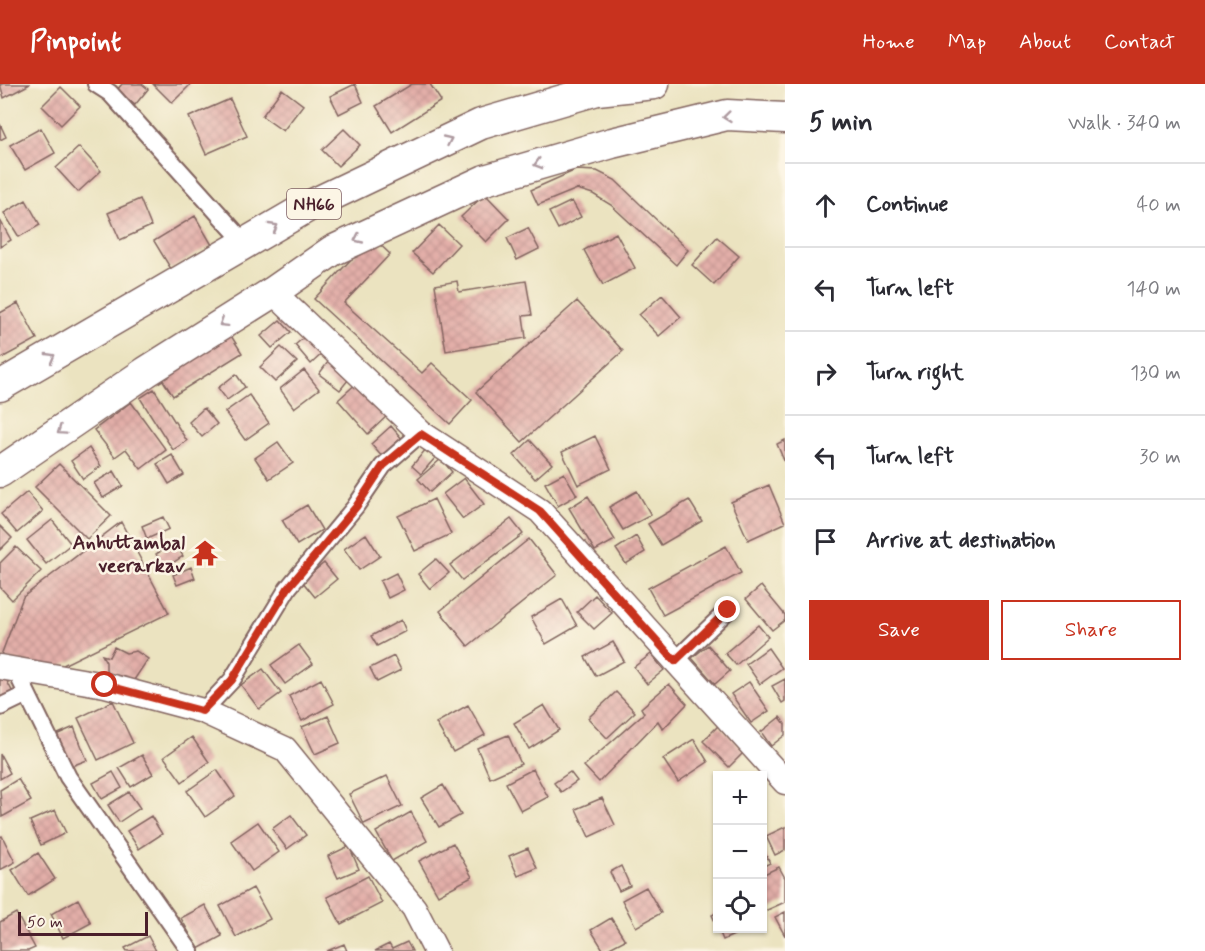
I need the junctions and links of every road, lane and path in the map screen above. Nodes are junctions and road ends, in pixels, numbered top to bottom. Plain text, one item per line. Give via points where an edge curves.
1 (96, 84) edge
2 (647, 84) edge
3 (785, 118) edge
4 (245, 243) junction
5 (273, 292) junction
6 (0, 386) edge
7 (421, 434) junction
8 (0, 472) edge
9 (728, 610) dead end
10 (675, 661) junction
11 (8, 668) edge
12 (27, 694) junction
13 (0, 707) edge
14 (202, 711) junction
15 (785, 782) edge
16 (190, 951) edge
17 (436, 951) edge

1 - 4 street via 110,93
4 -> 2 highway, NH66 via 309,206 481,124 597,90
3 -> 5 highway, NH66 via 727,115 485,180 332,251
6 -> 4 highway, NH66
5 - 7 main road
5 -> 8 highway, NH66 via 146,372
7 - 10 main road via 540,511
7 - 14 street via 383,466 356,507 288,588 232,680
9 - 10 street
10 - 15 main road
11 - 12 street
11 - 14 main road via 105,685
12 - 13 street
12 - 16 street via 68,777
14 - 17 main road via 285,749 414,908

